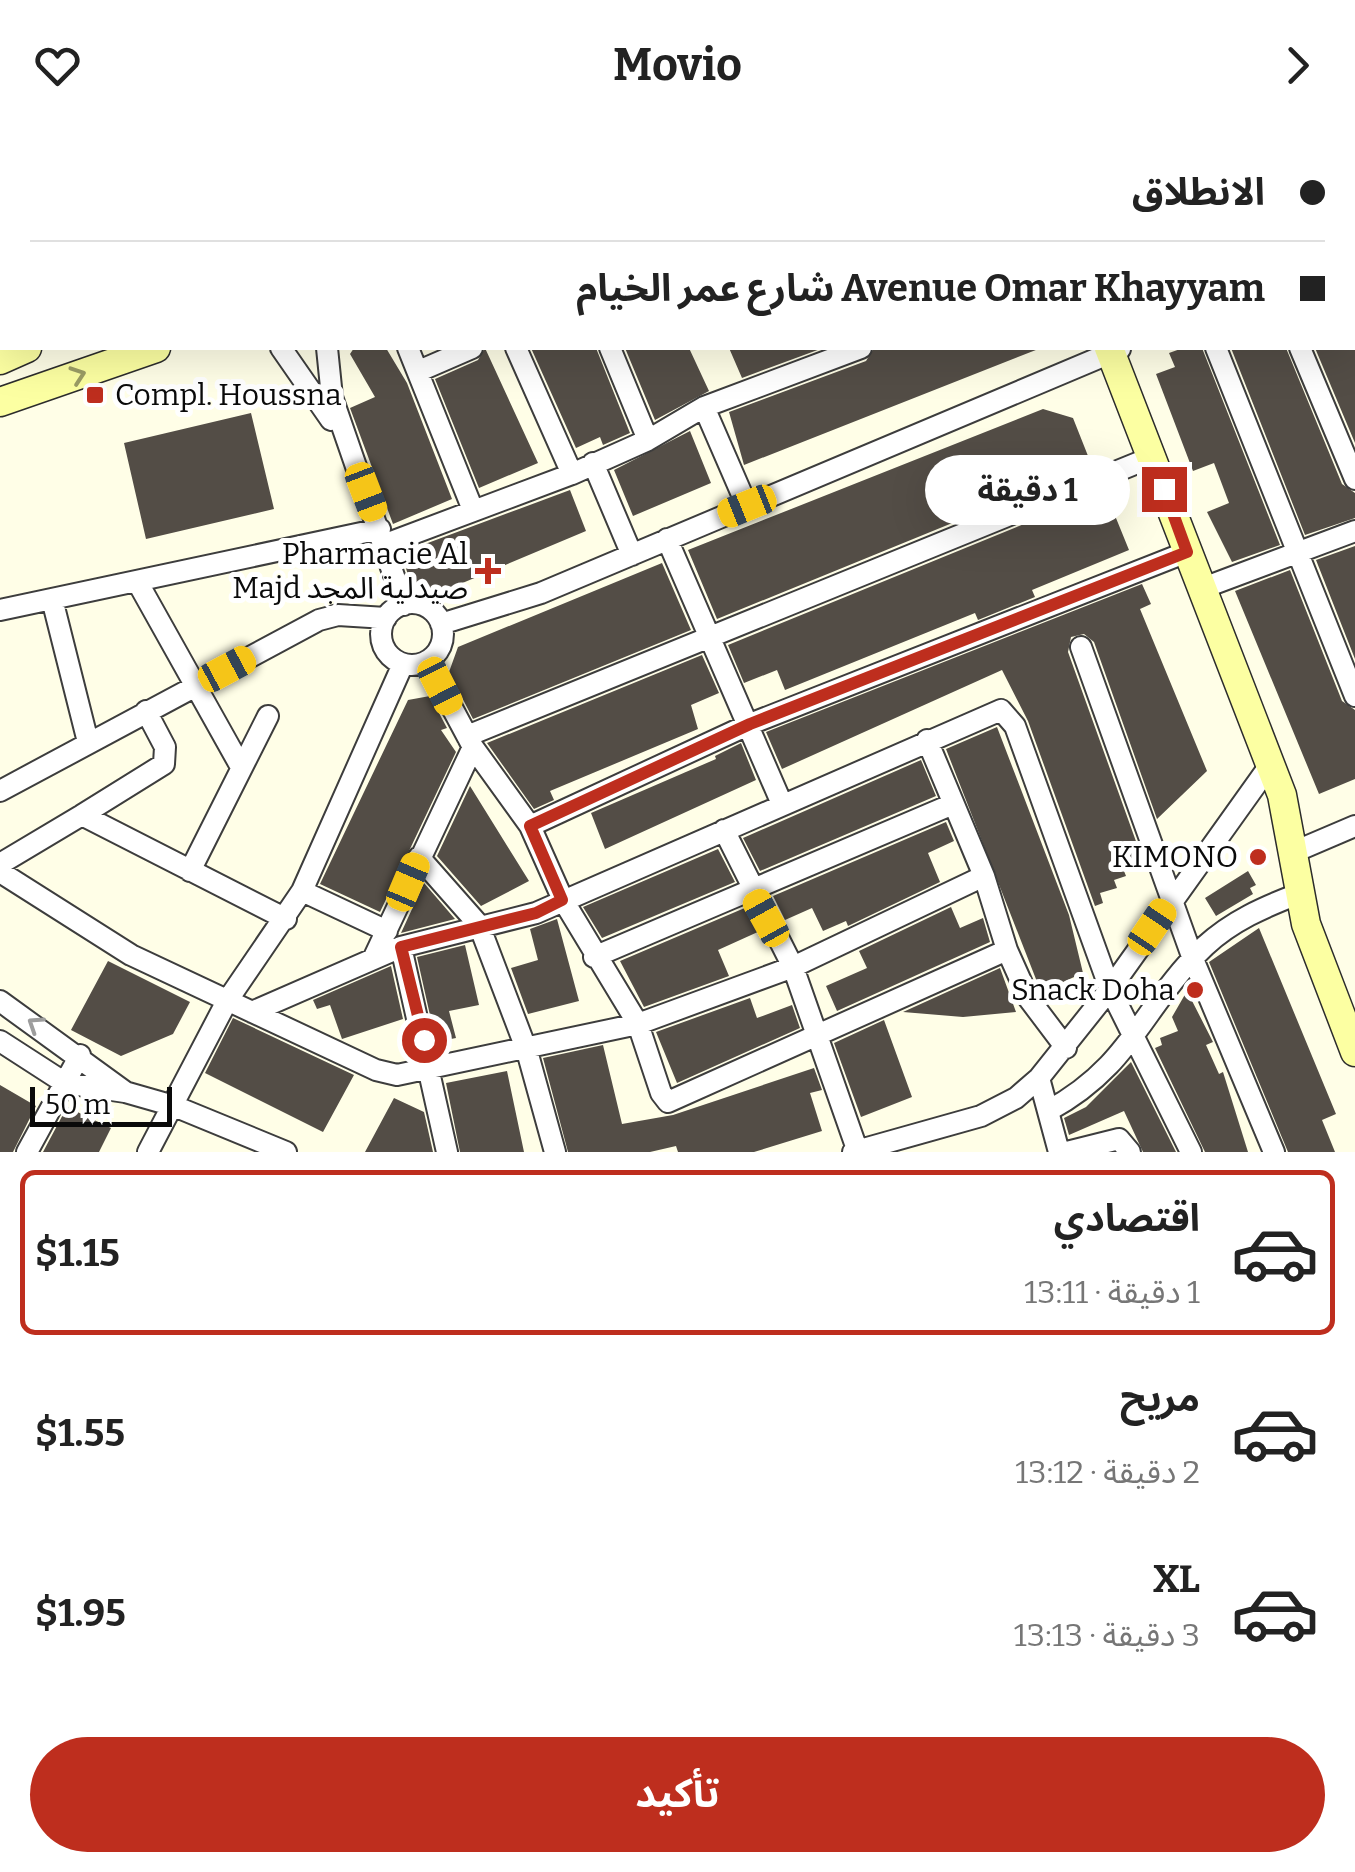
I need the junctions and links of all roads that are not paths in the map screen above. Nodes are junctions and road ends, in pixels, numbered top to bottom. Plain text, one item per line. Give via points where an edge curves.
1 (150, 350) edge
2 (283, 350) edge
3 (327, 350) edge
4 (409, 350) edge
5 (468, 350) edge
6 (517, 350) edge
7 (611, 350) edge
8 (848, 350) edge
9 (1112, 350) edge
10 (1114, 350) edge
11 (1217, 350) edge
12 (1301, 350) edge
13 (805, 357) edge
14 (419, 372) junction
15 (0, 402) edge
16 (704, 406) junction
17 (648, 440) junction
18 (351, 456) junction
19 (1152, 457) junction
20 (593, 464) junction
21 (572, 474) junction
22 (1355, 479) edge
23 (747, 506) junction
24 (473, 510) junction
25 (1355, 531) edge
26 (382, 537) junction
27 (666, 539) junction
28 (1187, 552) junction
29 (1299, 552) junction
30 (632, 554) junction
31 (138, 583) junction
32 (1203, 588) junction
33 (52, 600) junction
34 (404, 605) junction
35 (0, 610) edge
36 (386, 618) junction
37 (441, 624) junction
38 (711, 634) junction
39 (1081, 647) dead end
40 (427, 662) junction
41 (402, 664) junction
42 (196, 685) junction
43 (1355, 696) edge
44 (146, 711) junction
45 (268, 716) dead end
46 (750, 724) junction
47 (928, 740) junction
48 (88, 742) junction
49 (470, 742) junction
50 (1270, 766) junction
51 (241, 767) junction
52 (0, 791) edge
53 (782, 804) junction
54 (953, 804) junction
55 (82, 816) junction
56 (530, 826) junction
57 (1355, 826) edge
58 (724, 830) junction
59 (1294, 852) junction
60 (419, 858) junction
61 (0, 864) edge
62 (190, 871) junction
63 (0, 872) edge
64 (984, 876) junction
65 (302, 891) junction
66 (752, 893) junction
67 (1298, 894) junction
68 (1173, 896) junction
69 (562, 900) junction
70 (286, 920) junction
71 (479, 926) junction
72 (394, 939) junction
73 (1007, 950) junction
74 (594, 957) junction
75 (1193, 959) junction
76 (793, 967) junction
77 (1110, 989) junction
78 (0, 1001) edge
79 (227, 1001) junction
80 (252, 1012) junction
81 (638, 1024) junction
82 (818, 1033) junction
83 (1134, 1038) junction
84 (0, 1041) edge
85 (1066, 1048) junction
86 (526, 1051) junction
87 (1355, 1052) edge
88 (80, 1055) junction
89 (432, 1070) junction
90 (1039, 1078) junction
91 (65, 1083) junction
92 (125, 1092) junction
93 (174, 1106) junction
94 (1048, 1112) junction
95 (26, 1152) edge
96 (148, 1152) edge
97 (286, 1152) edge
98 (448, 1152) edge
99 (555, 1152) edge
100 (856, 1152) edge
101 (1063, 1152) edge
102 (1130, 1152) edge
103 (1191, 1152) edge
104 (1274, 1152) edge

15 -> 1 street
2 - 18 street
3 - 18 street via 332,397
4 - 14 street
5 - 14 street
6 - 21 street
7 - 17 street
8 - 13 street
9 - 23 street
10 - 19 street
11 - 29 street
12 - 22 street
13 - 16 street
14 - 24 street
16 - 17 street
16 - 23 street
17 - 20 street
18 - 26 street
19 - 28 street
19 - 38 street
20 - 21 street
20 - 30 street
21 - 24 street
23 - 27 street
24 - 26 street
25 - 29 street
26 - 31 street
26 - 34 street
27 - 30 street
27 - 38 street
28 - 32 street
28 - 46 street
29 - 32 street
29 - 43 street
30 - 37 street via 541,593
31 - 33 street
31 - 42 street
32 - 50 street
33 - 35 street
33 - 48 street
34 - 36 street
34 - 37 street via 425,606
36 - 41 street via 382,642
36 - 42 street via 320,620
37 - 40 street via 441,645
38 - 46 street
38 - 49 street
39 - 68 street
40 - 41 street
40 - 49 street
41 - 65 street
42 - 44 street
42 - 51 street
44 - 48 street
44 - 55 street via 165,748 164,764
45 - 51 street
46 - 53 street
46 - 56 street
47 - 53 street
47 - 54 street
47 - 77 street via 991,712 1010,715
48 - 52 street
49 - 56 street
49 - 60 street
50 - 59 street
50 - 68 street
51 - 62 street
53 - 58 street
54 - 64 street
54 - 66 street
55 - 61 street
55 - 62 street
56 - 69 street
57 - 59 street
58 - 66 street
58 - 69 street
59 - 67 street
60 - 71 street
60 - 72 street
62 - 70 street
63 - 79 street via 131,955
64 - 73 street
64 - 76 street
65 - 70 street
65 - 72 street
66 - 74 street
66 - 76 street
67 - 75 street via 1242,918
67 - 87 street
68 - 75 street
68 - 77 street
69 - 71 street
69 - 74 street
70 - 79 street
71 - 72 street
71 - 86 street
72 - 80 street via 374,957
72 - 89 street
73 - 82 street
73 - 85 street via 1034,1008
74 - 81 street
75 - 83 street
75 - 104 street
76 - 81 street
76 - 82 street
77 - 83 street
77 - 85 street
88 -> 78 street
79 - 80 street
79 - 93 street
80 - 89 street via 386,1074
81 - 82 street via 660,1094 672,1102
81 - 86 street
82 - 100 street
83 - 94 street via 1094,1083
83 - 103 street
84 - 91 street
85 - 90 street
86 - 89 street
86 - 99 street
88 - 91 street
88 - 92 street
89 - 98 street
90 - 94 street
90 - 100 street via 981,1116
91 - 92 street
91 - 95 street
92 - 93 street
93 - 96 street
93 - 97 street
94 - 101 street
101 - 102 street via 1118,1139

